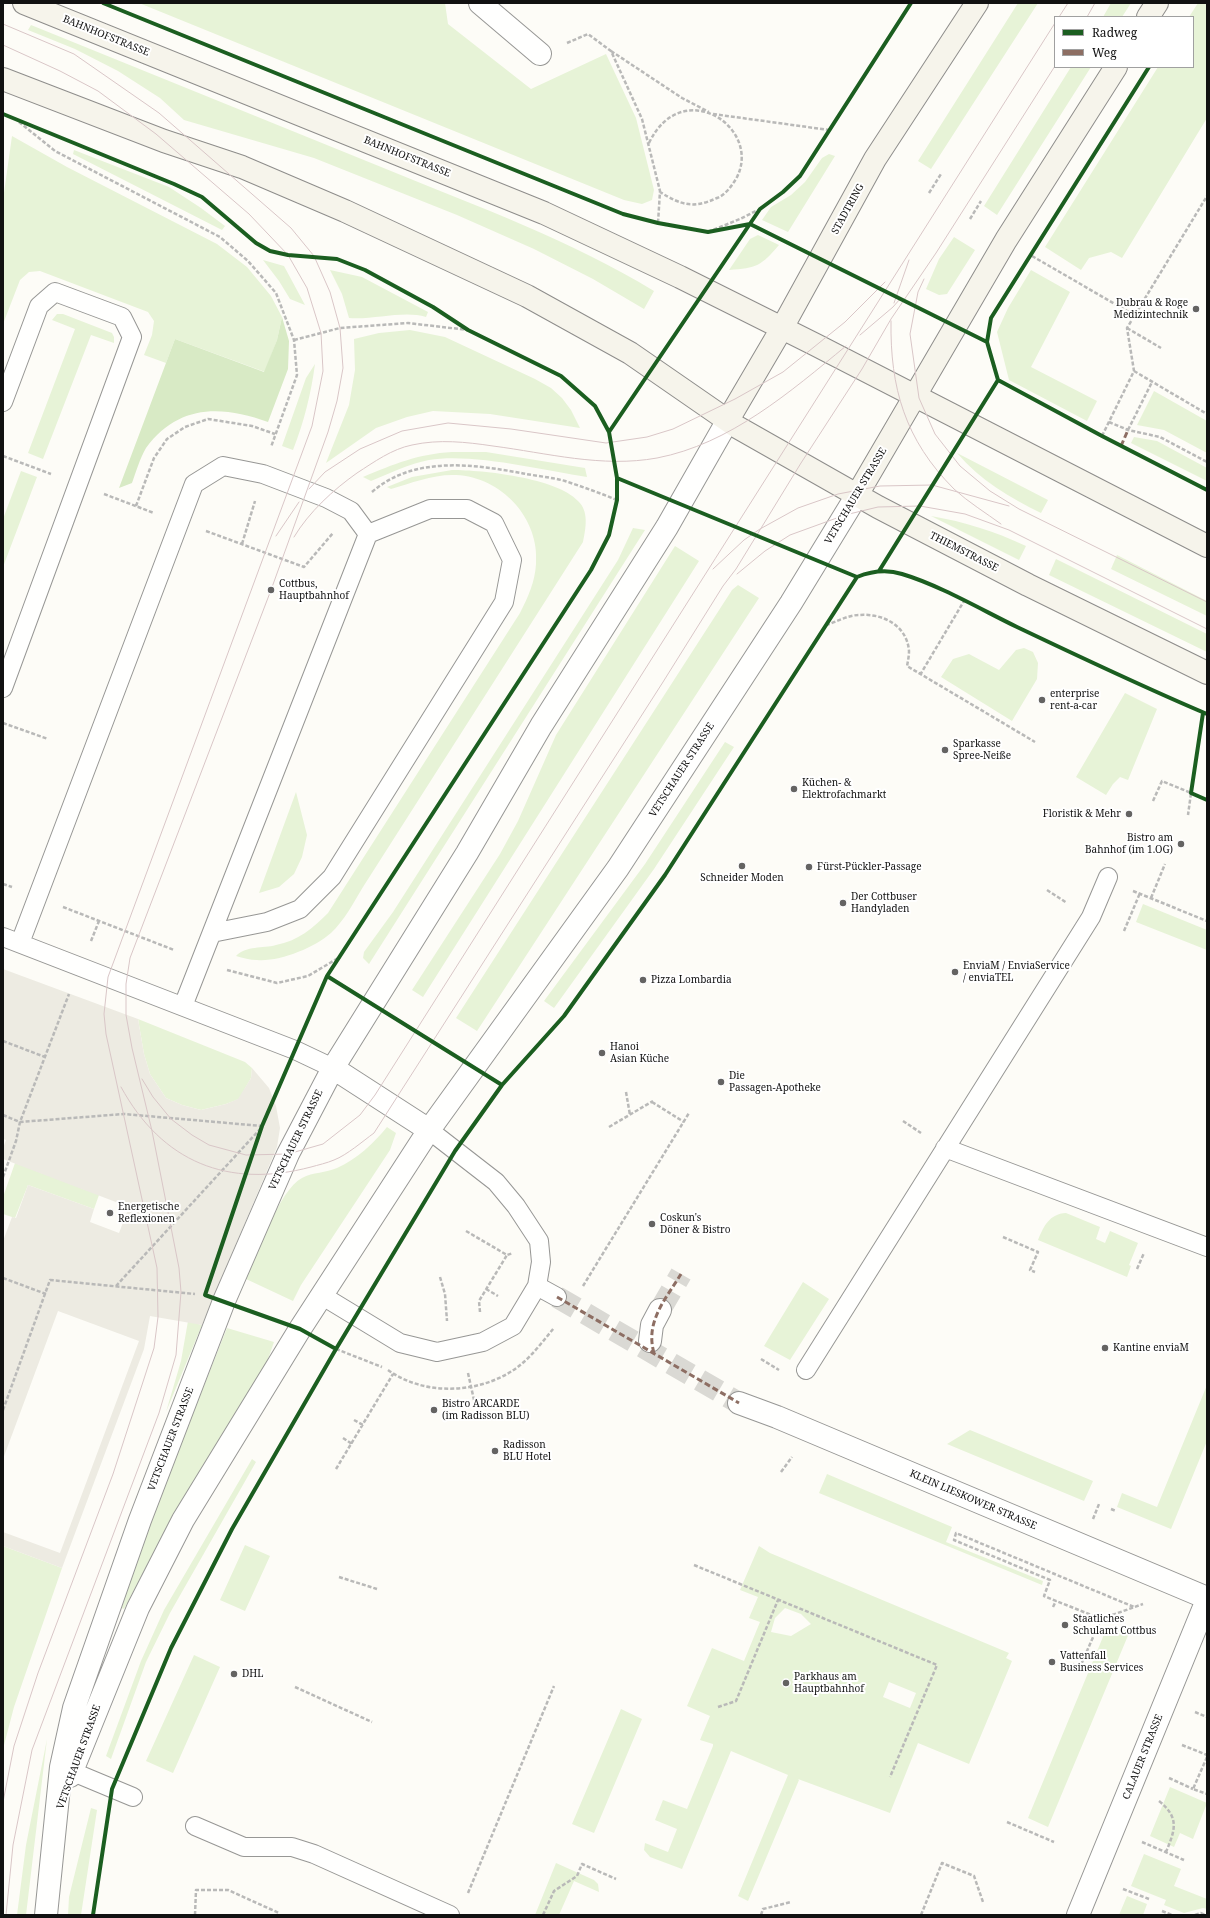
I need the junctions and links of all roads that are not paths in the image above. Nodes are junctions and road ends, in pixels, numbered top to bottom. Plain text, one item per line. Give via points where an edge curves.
1 (24, 3) edge
2 (480, 3) edge
3 (977, 3) edge
4 (1157, 3) edge
5 (1149, 16) edge
6 (540, 54) road end
7 (1115, 68) edge
8 (3, 79) edge
9 (782, 328) junction
10 (915, 396) junction
11 (3, 402) edge
12 (728, 420) junction
13 (857, 495) junction
14 (368, 534) junction
15 (1207, 546) edge
16 (1207, 673) edge
17 (3, 688) edge
18 (1108, 877) dead end
19 (212, 933) junction
20 (3, 937) edge
21 (20, 944) junction
22 (183, 1006) junction
23 (333, 1068) junction
24 (429, 1130) junction
25 (945, 1148) junction
26 (1207, 1246) edge
27 (537, 1286) junction
28 (321, 1295) junction
29 (557, 1297) tunnel mouth
30 (660, 1310) tunnel mouth
31 (650, 1341) dead end
32 (806, 1370) dead end
33 (739, 1403) tunnel mouth
34 (1207, 1599) edge
35 (66, 1769) junction
36 (133, 1797) dead end
37 (195, 1826) dead end
38 (46, 1915) edge
39 (450, 1915) edge
40 (1078, 1915) edge

1 - 9 main road, BAHNHOFSTRASSE via 544,213
2 - 6 street
3 - 9 main road, STADTRING via 875,159
4 - 5 main road
7 - 10 main road via 1006,240
8 - 12 main road via 164,141 242,167 345,211 527,296 630,353
9 - 10 main road
9 - 12 main road, STADTRING
10 - 13 main road, VETSCHAUER STRASSE
10 - 15 main road
11 - 17 lane via 39,306 55,292 122,317 132,337
12 - 13 main road, THIEMSTRASSE
12 - 23 street, VETSCHAUER STRASSE via 667,527 541,726 467,853
13 - 16 main road, THIEMSTRASSE via 1028,585
13 - 24 street, VETSCHAUER STRASSE via 791,603 618,868
14 - 19 lane
14 - 19 lane via 430,509 467,509 494,524 512,560 504,602 332,877 300,909 267,922
14 - 21 lane via 351,511 326,498 263,474 223,466 194,484
18 - 25 lane via 1091,917
19 - 22 lane
20 - 21 lane
21 - 22 lane
22 - 23 lane via 295,1050
23 - 24 street
23 - 35 street, VETSCHAUER STRASSE via 288,1154 224,1301 114,1593 74,1708
24 - 27 lane via 496,1182 516,1206 539,1240 541,1262
24 - 28 street, VETSCHAUER STRASSE
25 - 26 lane
25 - 32 lane
27 - 28 lane via 512,1326 483,1342 437,1352 400,1343
27 - 29 lane
28 - 35 street, VETSCHAUER STRASSE via 183,1520 138,1608
30 - 31 street via 652,1325
33 - 34 street, KLEIN LIESKOWER STRASSE
34 - 40 street, CALAUER STRASSE
35 - 36 lane
35 - 38 street, VETSCHAUER STRASSE via 54,1825
37 - 39 lane via 244,1847 292,1847 314,1854

